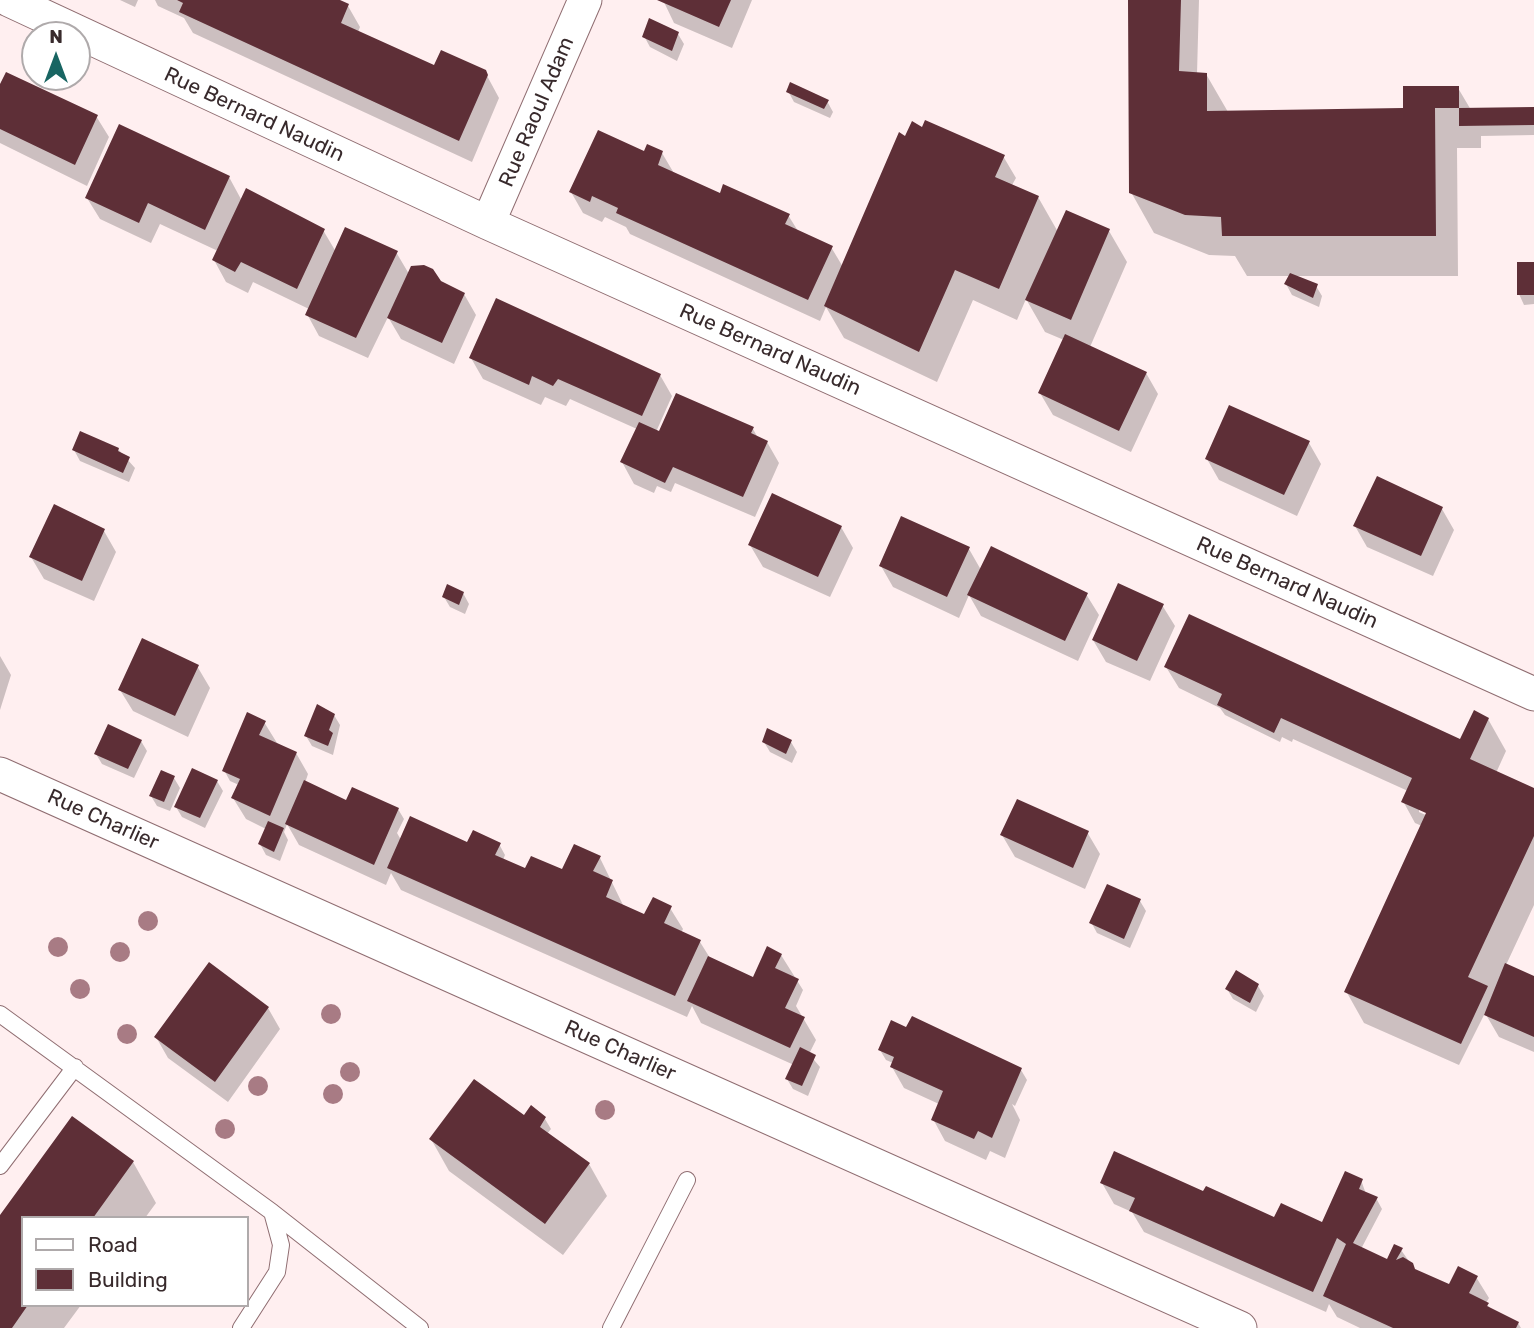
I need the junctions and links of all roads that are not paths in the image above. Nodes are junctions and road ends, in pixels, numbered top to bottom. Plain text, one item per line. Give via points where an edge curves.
1 (9, 0) edge
2 (585, 0) edge
3 (488, 223) junction
4 (1534, 694) edge
5 (0, 774) edge
6 (0, 1014) edge
7 (75, 1067) junction
8 (0, 1166) edge
9 (687, 1180) dead end
10 (272, 1212) junction
11 (241, 1328) edge
12 (420, 1328) edge
13 (611, 1328) edge
14 (1240, 1328) edge

1 - 3 street, Rue Bernard Naudin
2 - 3 street, Rue Raoul Adam
3 - 4 street, Rue Bernard Naudin
5 - 14 street, Rue Charlier
6 - 7 lane
7 - 8 lane
7 - 10 lane
9 - 13 lane
10 - 11 lane via 281,1245 277,1272
10 - 12 lane

